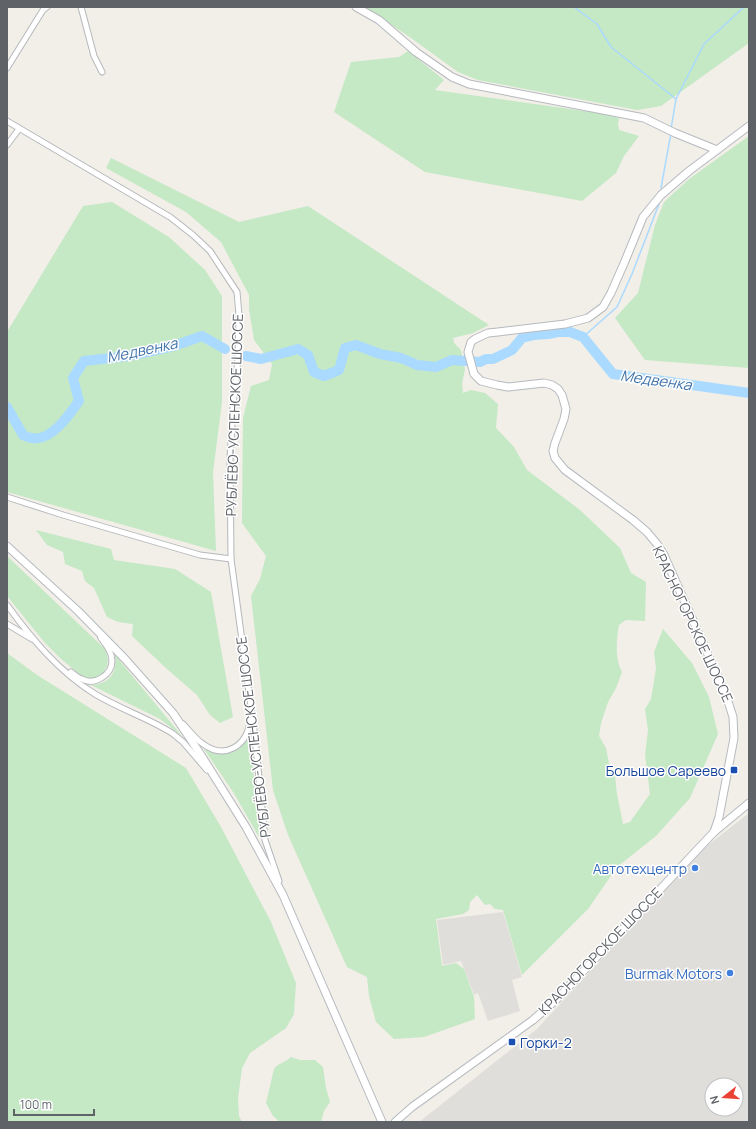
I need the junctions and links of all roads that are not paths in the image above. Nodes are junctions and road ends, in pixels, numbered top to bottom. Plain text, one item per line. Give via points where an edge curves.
1 (47, 7) edge
2 (81, 7) edge
3 (356, 7) edge
4 (7, 68) edge
5 (102, 72) dead end
6 (7, 121) edge
7 (749, 126) edge
8 (19, 128) junction
9 (7, 145) edge
10 (717, 150) junction
11 (7, 496) edge
12 (7, 546) edge
13 (231, 559) junction
14 (7, 605) edge
15 (78, 611) junction
16 (7, 624) edge
17 (36, 641) junction
18 (51, 658) junction
19 (172, 713) junction
20 (251, 716) junction
21 (224, 792) junction
22 (749, 804) edge
23 (714, 832) junction
24 (283, 895) junction
25 (382, 1122) edge
26 (395, 1122) edge

1 - 4 street
2 - 5 street via 94,56
3 - 10 main road via 379,20 416,52 469,84 644,118
6 - 8 street, РУБЛЁВО-УСПЕНСКОЕ ШОССЕ
7 - 10 main road, КРАСНОГОРСКОЕ ШОССЕ
8 - 9 street
8 - 13 street, РУБЛЁВО-УСПЕНСКОЕ ШОССЕ via 170,217 210,251 237,292 239,315 230,459
10 - 23 main road, КРАСНОГОРСКОЕ ШОССЕ via 674,182 643,217 611,293 603,307 595,314 578,322 488,333 471,342 468,352 472,369 481,381 508,386 544,383 558,389 566,409 553,451 555,458 565,470 634,520 647,532 664,555 726,695 733,717 734,738
11 - 13 street via 200,555
12 - 15 main road, РУБЛЁВО-УСПЕНСКОЕ ШОССЕ
13 - 20 street, РУБЛЁВО-УСПЕНСКОЕ ШОССЕ
14 - 17 street
15 - 18 street via 110,650 112,660 109,670 100,679 86,681
15 - 19 main road, РУБЛЁВО-УСПЕНСКОЕ ШОССЕ via 125,659
16 - 17 street
17 - 18 street
18 - 21 street via 95,694 172,733 197,757
19 - 20 street via 203,744 220,750 236,747 244,741
19 - 21 main road, РУБЛЁВО-УСПЕНСКОЕ ШОССЕ
20 - 24 street, РУБЛЁВО-УСПЕНСКОЕ ШОССЕ via 265,840
21 - 24 main road, РУБЛЁВО-УСПЕНСКОЕ ШОССЕ
22 - 23 main road
23 - 26 main road, КРАСНОГОРСКОЕ ШОССЕ via 558,998 533,1020
24 - 25 main road, РУБЛЁВО-УСПЕНСКОЕ ШОССЕ

